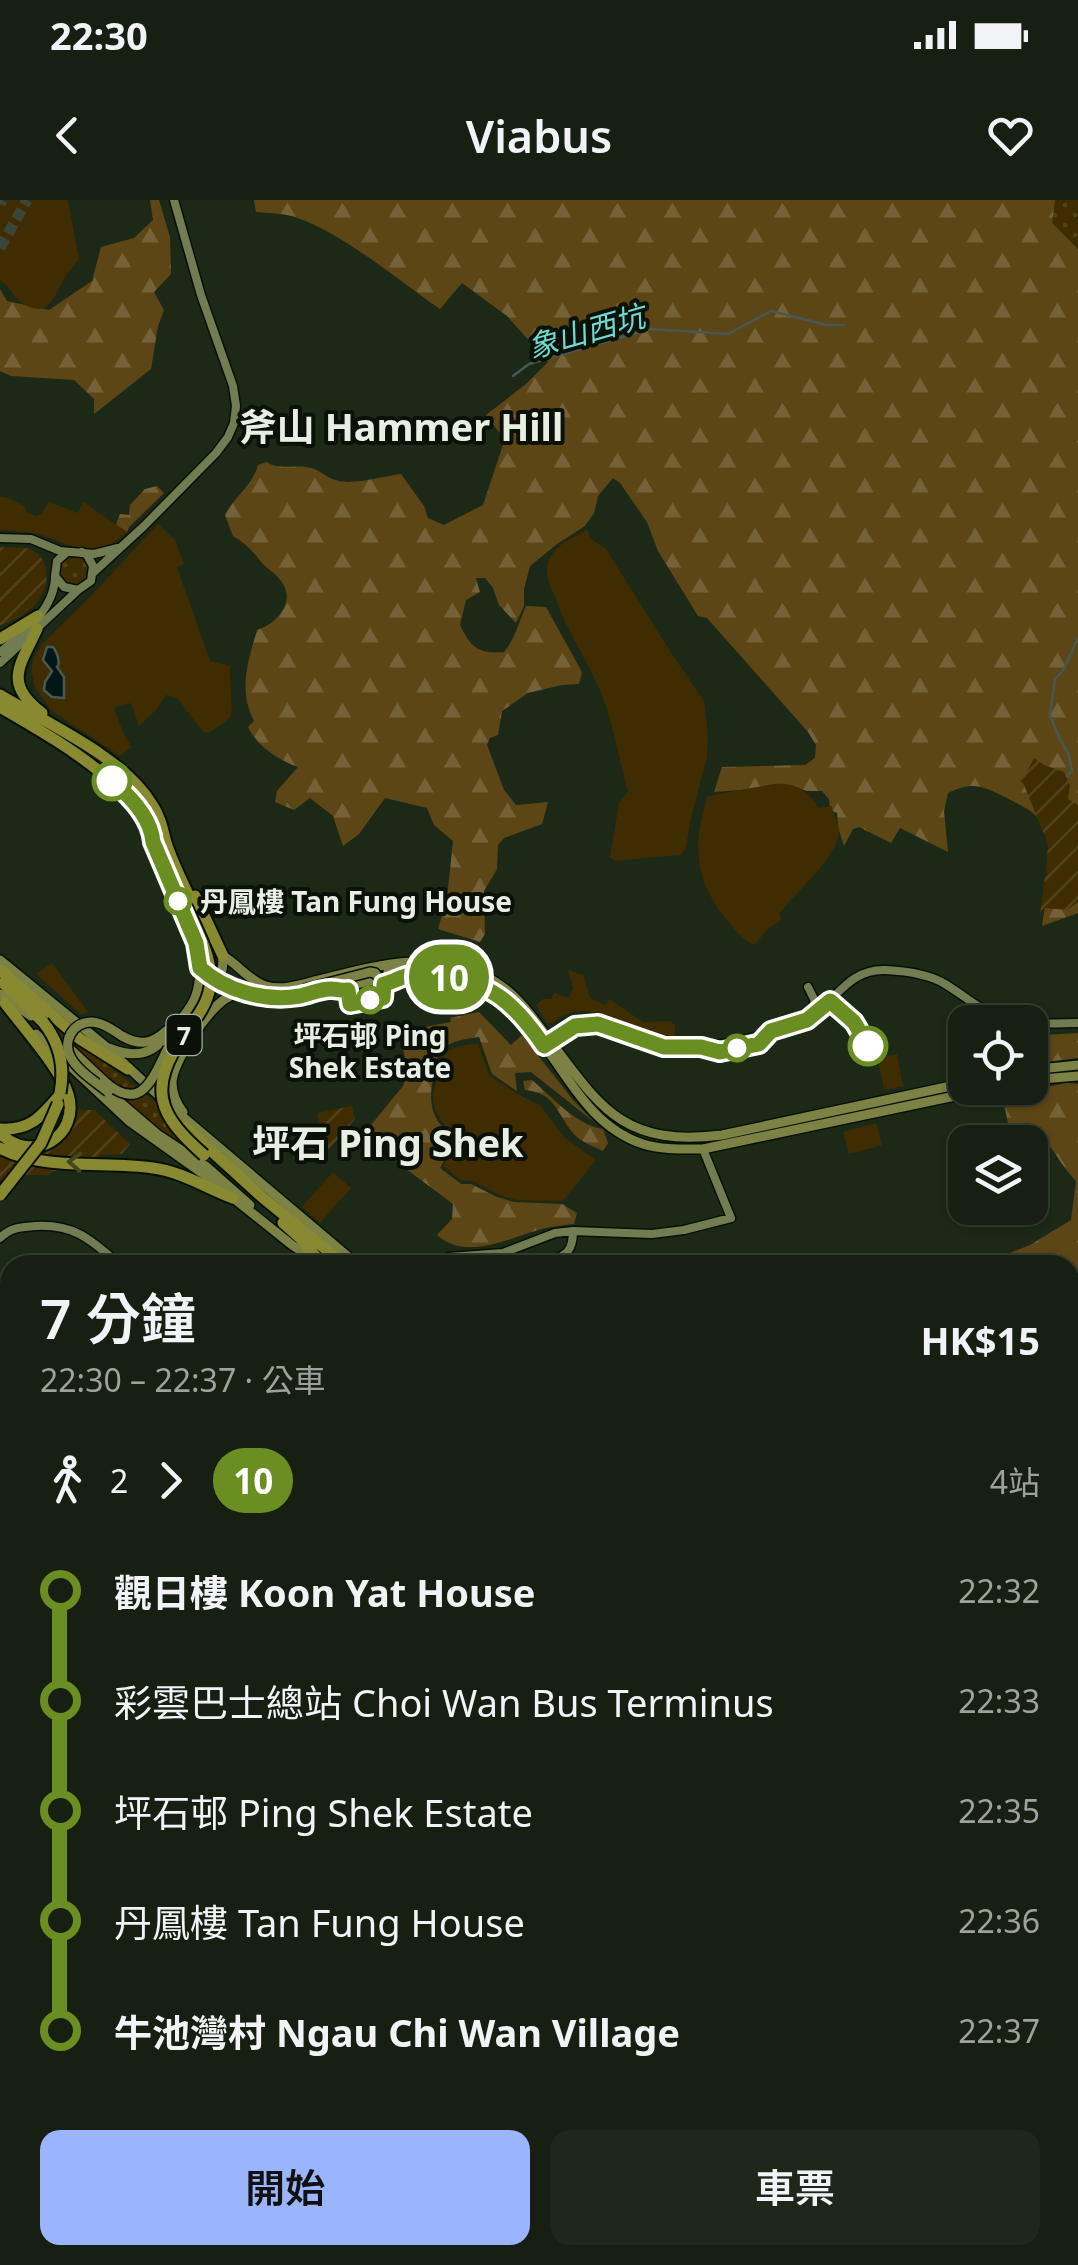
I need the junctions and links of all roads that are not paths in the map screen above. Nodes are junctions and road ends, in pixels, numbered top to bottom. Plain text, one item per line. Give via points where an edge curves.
1 (174, 200) edge
2 (0, 538) edge
3 (44, 545) junction
4 (122, 546) junction
5 (77, 552) junction
6 (94, 572) junction
7 (55, 574) junction
8 (78, 590) junction
9 (37, 622) junction
10 (3, 649) edge
11 (0, 662) edge
12 (0, 695) edge
13 (0, 707) edge
14 (60, 729) junction
15 (160, 835) junction
16 (189, 905) junction
17 (222, 956) junction
18 (0, 960) edge
19 (200, 967) junction
20 (0, 970) edge
21 (247, 974) junction
22 (214, 979) junction
23 (0, 980) edge
24 (808, 987) dead end
25 (281, 988) junction
26 (240, 990) junction
27 (268, 996) junction
28 (508, 996) junction
29 (229, 997) junction
30 (2, 998) edge
31 (973, 1005) edge
32 (180, 1020) junction
33 (807, 1020) junction
34 (1078, 1023) edge
35 (1048, 1024) edge
36 (169, 1036) junction
37 (548, 1044) junction
38 (104, 1045) junction
39 (156, 1048) junction
40 (182, 1055) junction
41 (1078, 1065) edge
42 (128, 1068) junction
43 (1048, 1068) edge
44 (1078, 1076) edge
45 (1048, 1078) edge
46 (948, 1087) edge
47 (60, 1094) junction
48 (948, 1098) edge
49 (199, 1130) junction
50 (1, 1137) edge
51 (694, 1138) junction
52 (703, 1150) junction
53 (259, 1193) junction
54 (0, 1196) edge
55 (233, 1198) junction
56 (268, 1225) junction
57 (573, 1231) junction
58 (0, 1236) edge
59 (108, 1255) edge
60 (308, 1255) edge
61 (314, 1255) edge
62 (333, 1255) edge
63 (344, 1255) edge
64 (476, 1255) edge
65 (562, 1255) edge

1 - 4 main road via 233,386 234,423 223,445
2 - 3 main road
3 - 5 main road
3 - 7 main road
4 - 5 main road via 100,554
4 - 6 main road
5 - 6 main road via 91,560
5 - 7 main road via 59,558
6 - 8 main road
7 - 8 main road via 64,587
7 - 9 main road via 52,600
8 - 9 main road
9 - 10 highway
9 - 10 main road
9 - 14 highway via 19,684
10 - 11 main road
12 - 14 highway, 7
13 - 15 highway, 7 via 119,786
14 - 15 highway, 7 via 139,787 152,804
15 - 16 highway, 7
15 - 17 highway via 170,836
15 - 19 highway via 153,842
16 - 53 highway, 7, bridge via 218,974 210,1007 171,1076 172,1106 185,1128
16 - 53 highway, 7, bridge via 210,985 167,1065 162,1094 172,1123
17 - 19 main road
17 - 21 main road
17 - 22 main road via 223,970
18 - 38 main road
19 - 22 main road
19 - 32 main road via 197,994
20 - 42 highway via 80,1039
21 - 25 main road
21 - 26 main road via 235,978
22 - 26 main road
23 - 47 highway, bridge via 52,1034 62,1065
24 - 33 main road via 815,1005
25 - 28 main road via 424,961 476,972
25 - 28 main road, bridge via 304,989 370,972 379,978 389,968 416,964
26 - 27 main road
27 - 28 main road via 424,975
27 - 29 main road
28 - 37 main road
29 - 36 main road via 202,1006
29 - 40 main road via 216,1004
30 - 36 main road, bridge via 124,1094 150,1083
30 - 50 highway via 56,1072 70,1104 64,1128 49,1143 24,1147
30 - 55 main road via 54,1053
31 - 33 main road via 932,978 880,970 855,976
32 - 36 main road
32 - 39 main road
33 - 37 main road via 693,1048 664,1047 598,1024 575,1026
34 - 35 main road
36 - 56 main road, bridge via 138,1043 89,1022 75,1028 68,1050 76,1064 224,1180
37 - 51 main road via 593,1097 630,1126
37 - 52 main road via 590,1109 616,1130 645,1145
38 - 39 main road via 129,1054
38 - 42 main road
39 - 40 main road via 149,1058 154,1066
40 - 49 main road via 173,1092
41 - 43 main road
42 - 49 main road
44 - 45 main road
46 - 51 main road
47 - 50 highway via 36,1121
47 - 54 highway, bridge via 44,1137
48 - 52 main road
49 - 53 main road
55 -> 50 highway via 148,1167 24,1158
51 - 52 main road
52 - 57 main road via 730,1218 652,1234
53 - 61 highway, 7
53 - 62 highway
53 - 63 main road
55 - 56 main road
56 - 60 main road
57 - 64 main road
57 - 65 main road via 572,1245
58 - 59 main road via 17,1227 55,1226 88,1238

